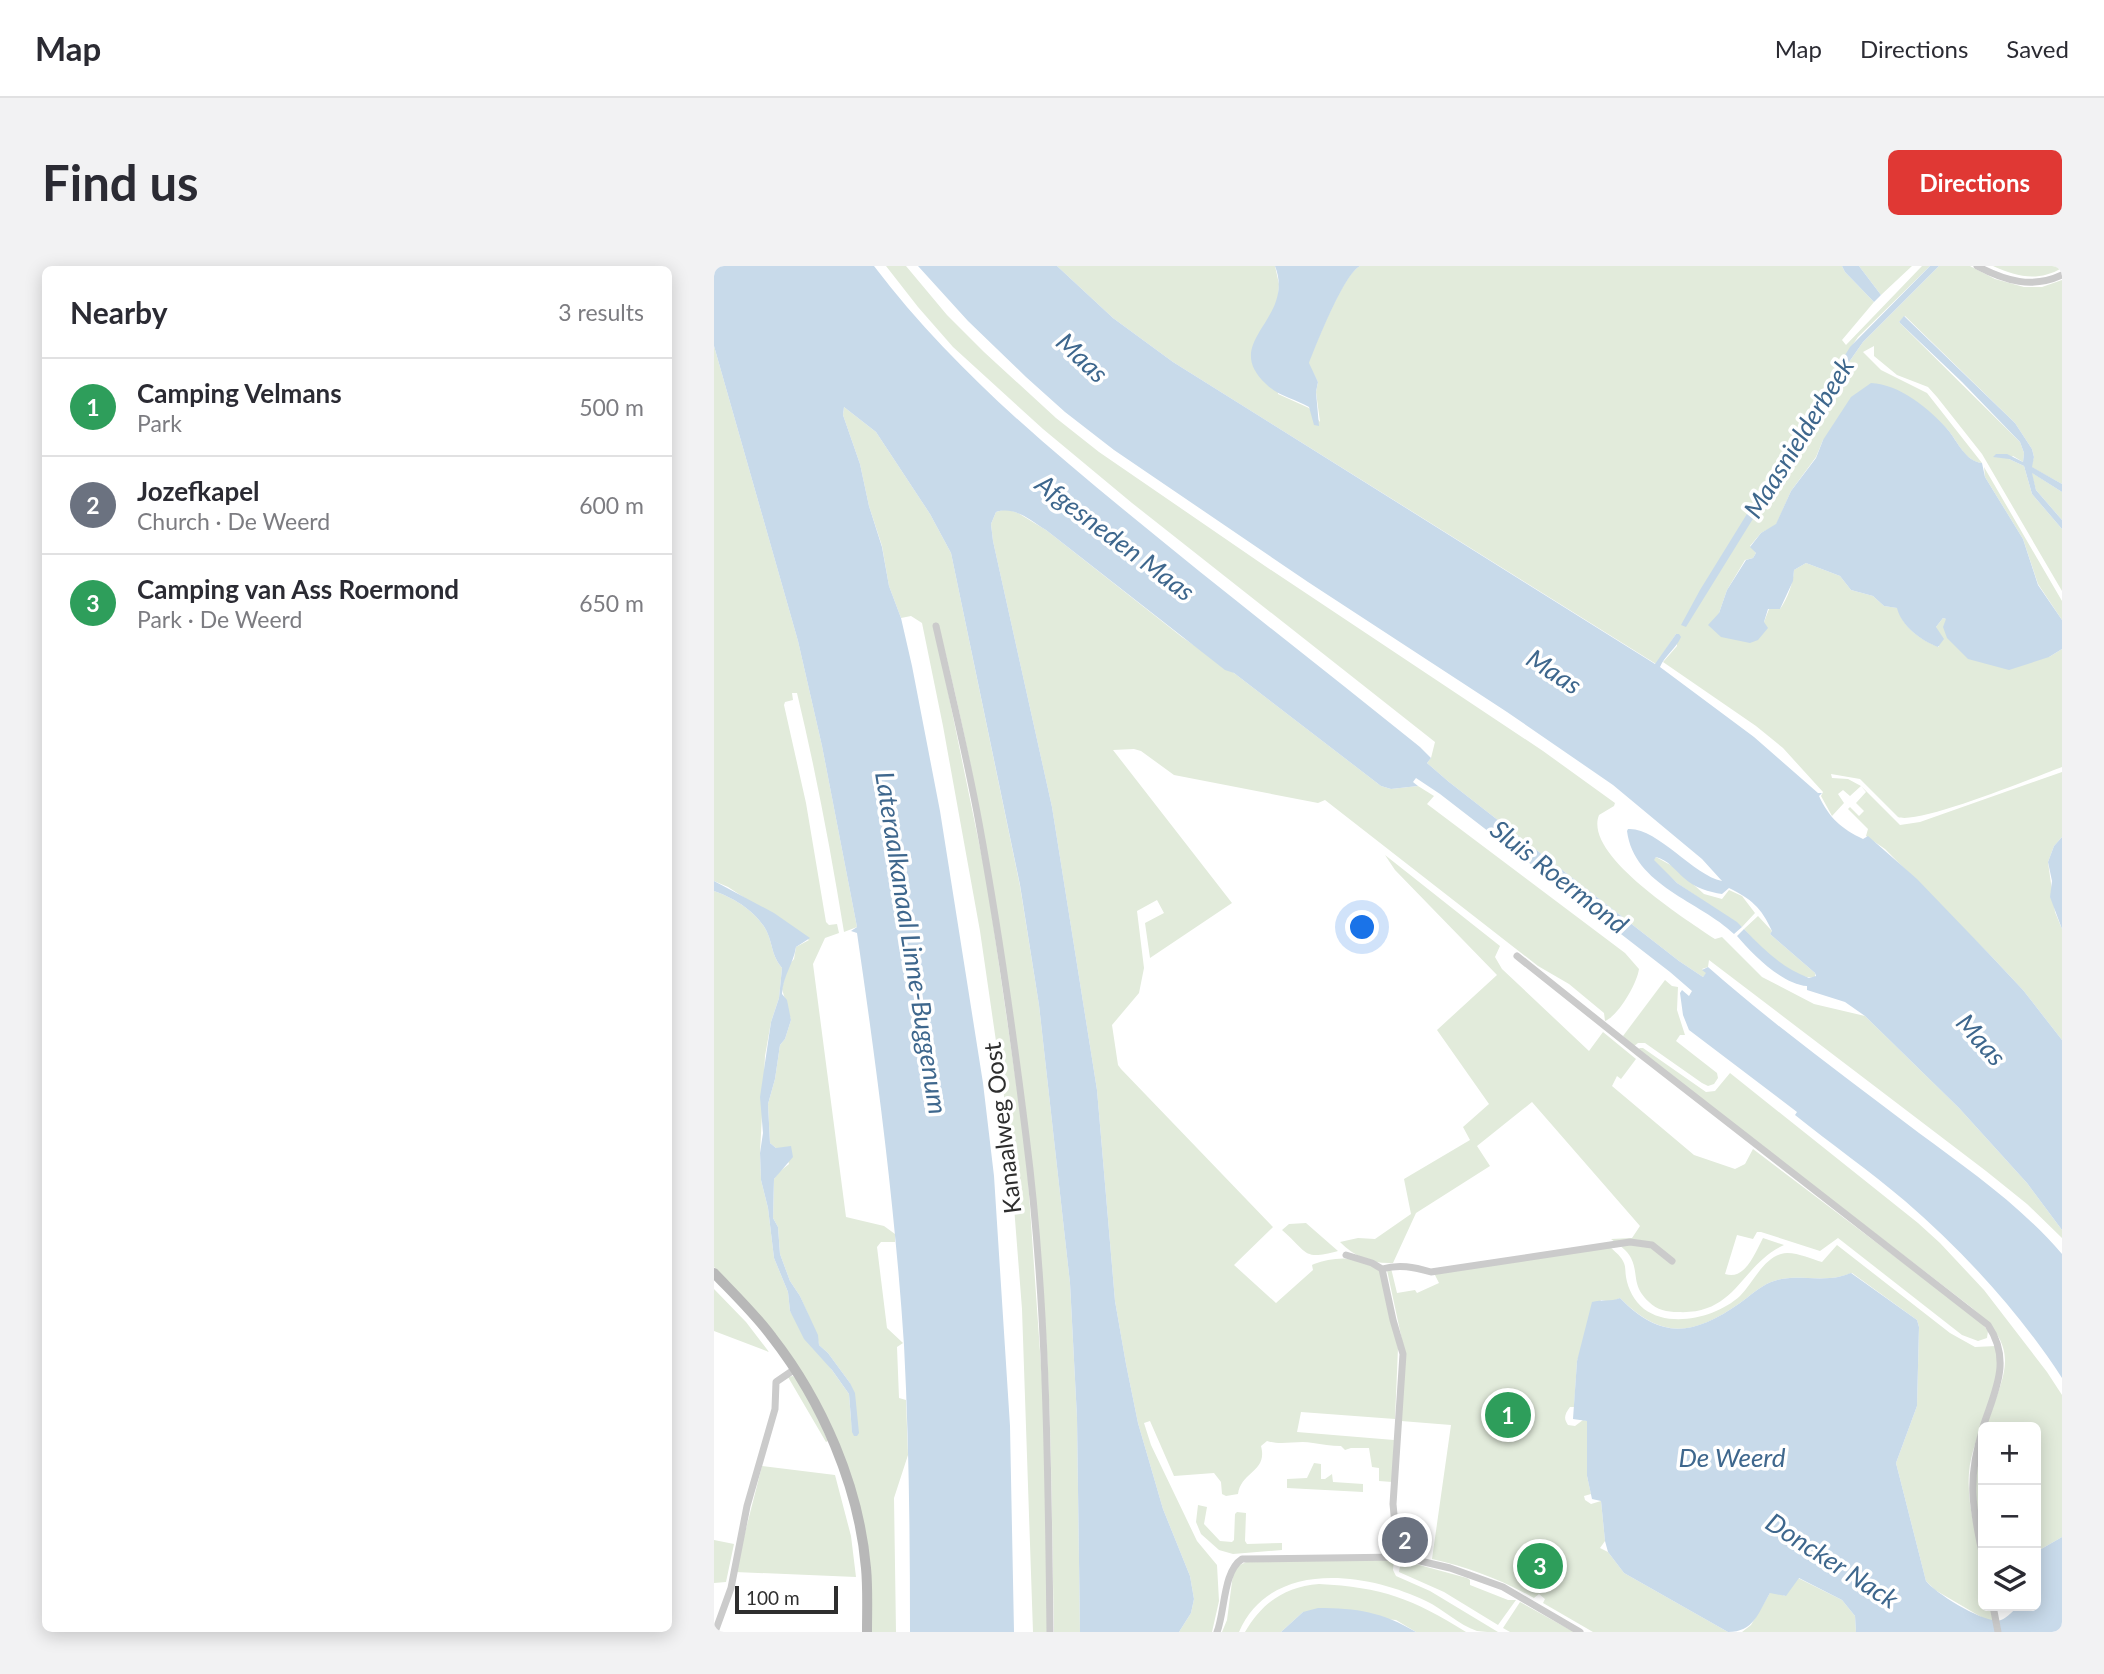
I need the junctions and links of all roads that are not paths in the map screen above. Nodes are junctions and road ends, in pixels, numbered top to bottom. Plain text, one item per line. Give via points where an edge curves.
1 (1977, 266) edge
2 (2062, 275) edge
3 (936, 626) dead end
4 (1517, 956) dead end
5 (1346, 1255) dead end
6 (1672, 1261) dead end
7 (1382, 1269) junction
8 (714, 1273) edge
9 (795, 1369) junction
10 (1985, 1422) edge
11 (1978, 1447) edge
12 (1981, 1548) edge
13 (1398, 1556) junction
14 (1994, 1611) edge
15 (715, 1632) edge
16 (867, 1632) edge
17 (1050, 1632) edge
18 (1217, 1632) edge
19 (1580, 1632) edge
20 (1998, 1632) edge

1 - 2 street via 2033,284
3 - 17 street, Kanaalweg Oost via 979,820 1027,1138 1047,1408
4 - 10 street via 1988,1325 1997,1338 2002,1362
5 - 7 street
6 - 7 street via 1652,1245 1630,1242 1431,1272 1395,1265
7 - 13 street via 1403,1354 1393,1504
8 - 9 main road via 765,1328
9 - 15 street via 776,1382 775,1409 747,1506 732,1588
9 - 16 main road via 830,1435 857,1518 866,1566
11 - 12 street via 1972,1499
13 - 18 street via 1242,1559 1231,1570
13 - 19 street via 1489,1581
14 - 20 street

